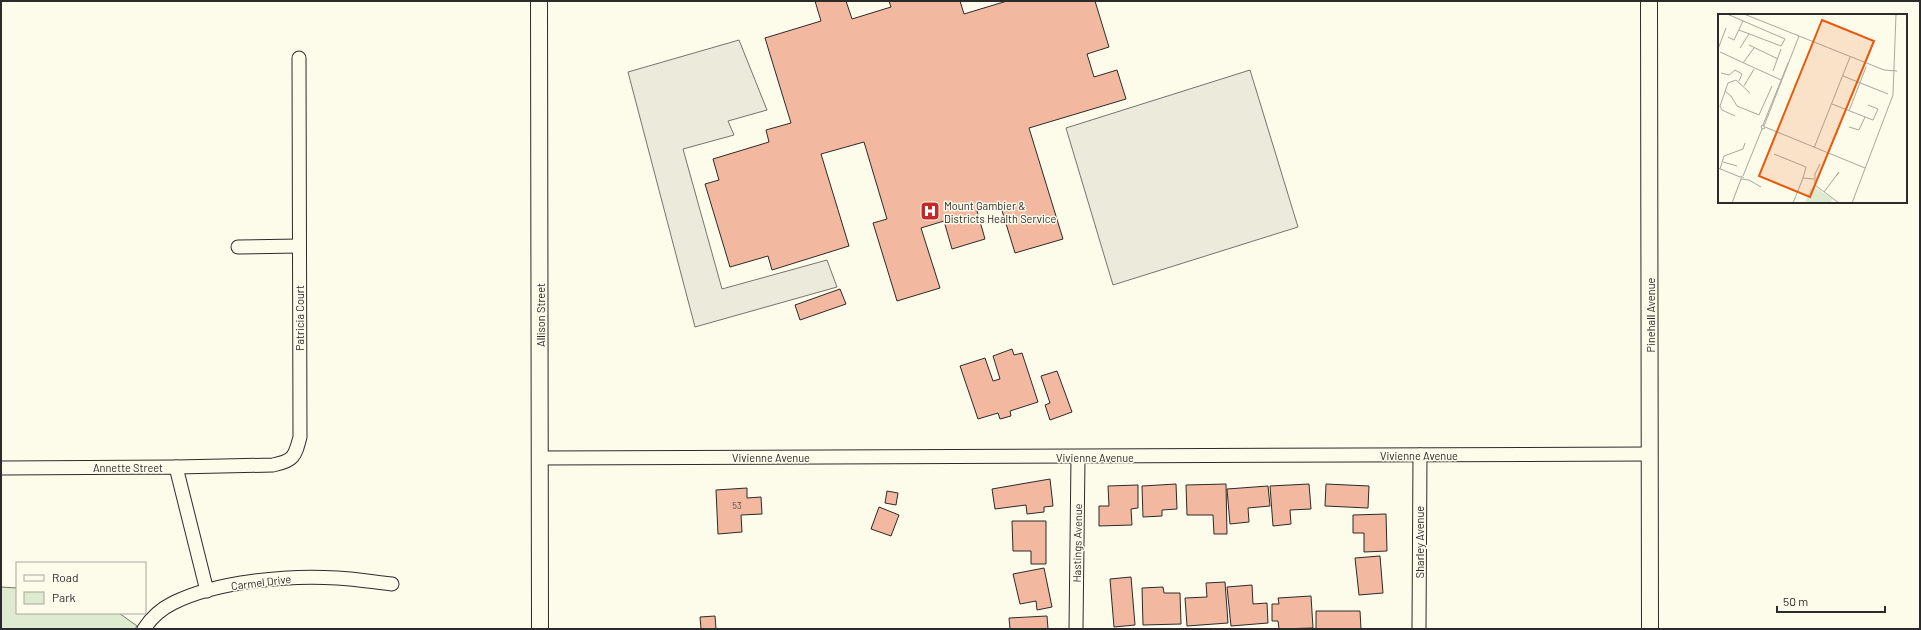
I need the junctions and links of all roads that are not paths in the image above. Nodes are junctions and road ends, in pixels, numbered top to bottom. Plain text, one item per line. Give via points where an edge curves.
1 (539, 1) edge
2 (1649, 1) edge
3 (299, 58) dead end
4 (299, 246) junction
5 (238, 247) dead end
6 (1650, 454) junction
7 (1420, 455) junction
8 (1078, 457) junction
9 (540, 458) junction
10 (176, 467) junction
11 (1, 468) edge
12 (392, 584) dead end
13 (208, 591) junction
14 (144, 629) edge
15 (540, 629) edge
16 (1076, 629) edge
17 (1419, 629) edge
18 (1650, 629) edge

1 - 9 street, Allison Street
2 - 6 street, Pinehall Avenue
3 - 4 street, Patricia Court
4 - 5 street
4 - 10 street, Patricia Court via 300,437 296,452 286,462 273,465
6 - 7 street, Vivienne Avenue
6 - 18 street, Pinehall Avenue
7 - 8 street, Vivienne Avenue
7 - 17 street, Sharley Avenue
8 - 9 street, Vivienne Avenue
8 - 16 street, Hastings Avenue
9 - 15 street, Allison Street
10 - 11 street, Annette Street
10 - 13 street, Annette Street
12 - 13 street, Carmel Drive via 336,578 286,578
13 - 14 street, Carmel Drive via 172,603 160,611

